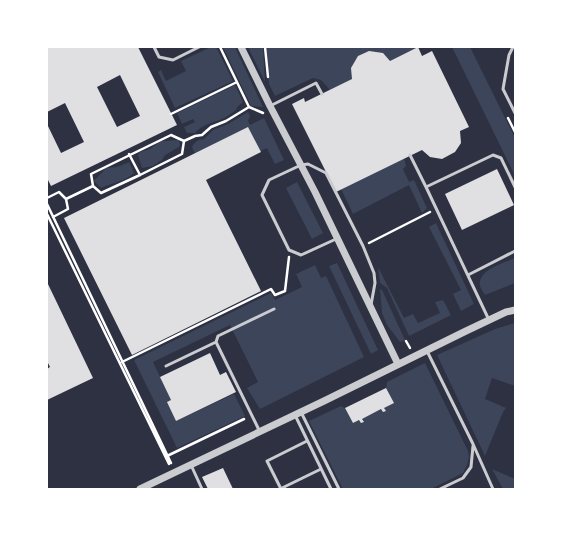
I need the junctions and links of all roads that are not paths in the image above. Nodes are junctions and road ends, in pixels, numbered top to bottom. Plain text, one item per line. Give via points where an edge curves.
1 (154, 47) edge
2 (199, 47) edge
3 (241, 47) edge
4 (513, 47) edge
5 (322, 94) dead end
6 (270, 106) junction
7 (515, 113) edge
8 (410, 155) dead end
9 (301, 165) junction
10 (426, 187) junction
11 (515, 187) edge
12 (338, 238) junction
13 (515, 252) edge
14 (468, 275) junction
15 (370, 306) junction
16 (274, 309) dead end
17 (515, 310) edge
18 (489, 320) junction
19 (216, 342) junction
20 (427, 351) junction
21 (398, 364) junction
22 (166, 366) dead end
23 (298, 414) junction
24 (260, 432) junction
25 (307, 441) junction
26 (473, 444) junction
27 (191, 465) junction
28 (321, 469) junction
29 (493, 488) edge
30 (140, 489) edge
31 (202, 489) edge
32 (281, 489) edge
33 (330, 489) edge
34 (339, 489) edge
35 (440, 489) edge

1 - 2 lane via 159,57 173,60
3 - 6 street
4 - 7 lane via 509,55 503,89
5 - 6 lane via 316,83
6 - 9 street
8 - 10 lane
9 - 12 street
9 - 12 lane via 269,180 262,195 289,250 301,255
9 - 15 lane via 308,164 326,173 363,246 374,273 375,283
10 - 11 lane via 493,155 501,158
10 - 14 lane
12 - 15 street
13 - 14 lane
14 - 18 lane
15 - 21 street
16 - 19 lane via 218,336
17 - 18 street
18 - 20 street
19 - 22 lane
19 - 24 lane
20 - 21 street
20 - 26 lane
21 - 23 street
23 - 24 street
23 - 25 lane
23 - 34 lane
24 - 27 street
25 - 28 lane
25 - 32 lane via 267,461
26 - 29 lane
26 - 35 lane via 471,466 463,478
27 - 30 street
27 - 31 lane
28 - 32 lane
28 - 33 lane

